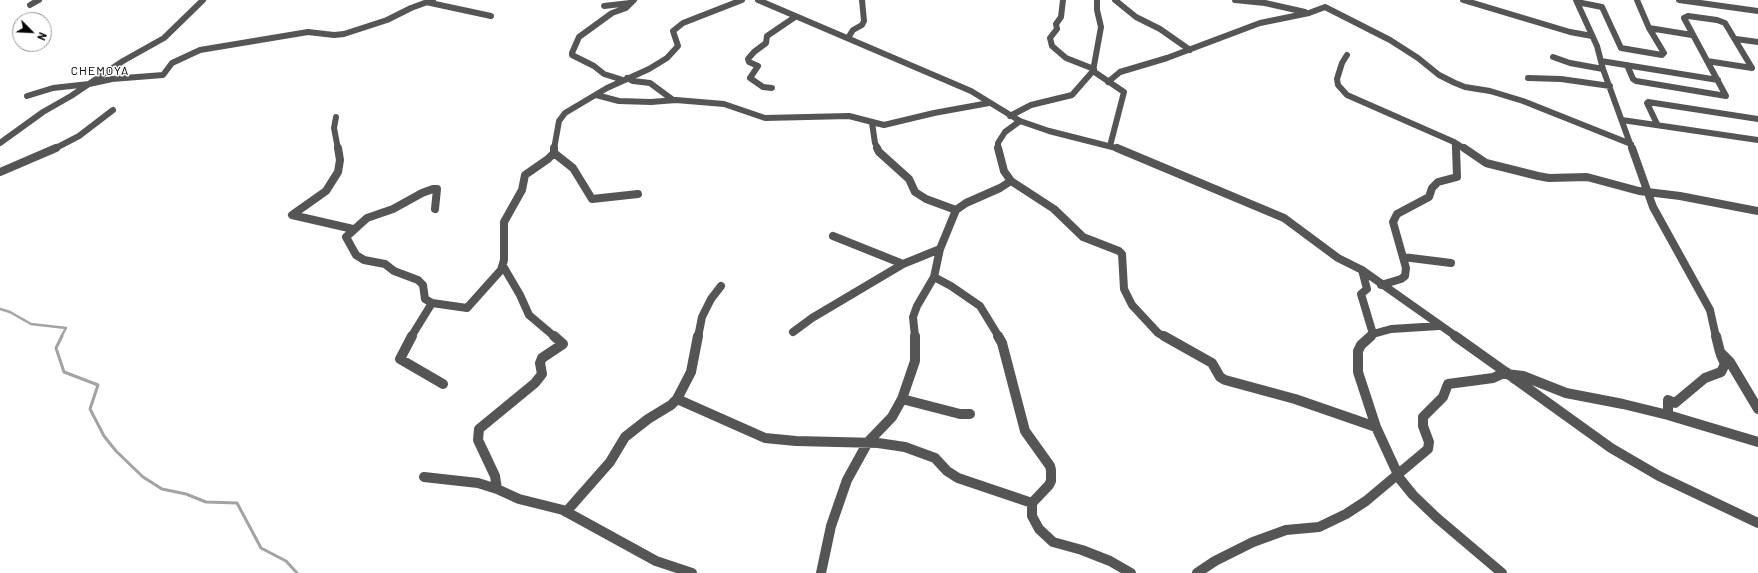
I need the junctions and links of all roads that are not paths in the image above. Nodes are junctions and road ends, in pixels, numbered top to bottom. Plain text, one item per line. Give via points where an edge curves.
1 (39, 0) edge
2 (203, 0) edge
3 (742, 0) edge
4 (758, 0) edge
5 (862, 0) edge
6 (1063, 0) edge
7 (1097, 0) edge
8 (1115, 0) edge
9 (1235, 0) edge
10 (1463, 0) edge
11 (1637, 0) edge
12 (1679, 0) edge
13 (426, 1) edge
14 (633, 1) edge
15 (1577, 1) edge
16 (30, 5) dead end
17 (604, 6) dead end
18 (1758, 11) edge
19 (1309, 14) junction
20 (491, 16) dead end
21 (794, 17) junction
22 (1649, 28) junction
23 (1692, 35) junction
24 (1592, 36) junction
25 (848, 38) junction
26 (1736, 39) junction
27 (1758, 42) edge
28 (1190, 50) junction
29 (1347, 55) dead end
30 (1552, 57) dead end
31 (1601, 61) junction
32 (1707, 61) junction
33 (1627, 65) junction
34 (1603, 69) junction
35 (1093, 70) junction
36 (1528, 78) dead end
37 (625, 79) junction
38 (1718, 80) junction
39 (1108, 82) junction
40 (89, 84) junction
41 (1610, 86) junction
42 (772, 88) dead end
43 (596, 95) junction
44 (27, 96) dead end
45 (673, 100) junction
46 (989, 103) junction
47 (113, 110) dead end
48 (1010, 116) junction
49 (336, 117) dead end
50 (1758, 119) edge
51 (1622, 120) junction
52 (1020, 121) junction
53 (872, 123) junction
54 (1657, 124) junction
55 (1758, 140) edge
56 (1454, 142) junction
57 (0, 143) edge
58 (1631, 144) junction
59 (1110, 146) junction
60 (554, 153) junction
61 (0, 172) edge
62 (1011, 181) junction
63 (1648, 191) junction
64 (638, 194) dead end
65 (435, 209) dead end
66 (956, 210) junction
67 (1758, 211) edge
68 (353, 229) junction
69 (833, 236) dead end
70 (940, 249) junction
71 (1403, 257) junction
72 (1451, 263) dead end
73 (903, 264) junction
74 (503, 266) junction
75 (1362, 270) junction
76 (934, 277) junction
77 (1381, 285) junction
78 (721, 286) dead end
79 (432, 302) junction
80 (1439, 326) junction
81 (793, 332) dead end
82 (1373, 334) junction
83 (1720, 352) junction
84 (1507, 373) junction
85 (443, 384) dead end
86 (677, 399) junction
87 (902, 399) junction
88 (1758, 409) edge
89 (970, 414) dead end
90 (1668, 415) junction
91 (1376, 427) junction
92 (868, 442) junction
93 (1758, 442) edge
94 (1397, 474) junction
95 (424, 477) dead end
96 (497, 489) junction
97 (1032, 503) junction
98 (566, 512) junction
99 (1758, 523) edge
100 (692, 573) edge
101 (821, 573) edge
102 (1131, 573) edge
103 (1198, 573) edge
104 (1502, 573) edge

1 - 16 street
2 - 40 street via 168,35
3 - 37 street via 683,23 673,31 678,46 672,54 649,69
4 - 21 street
5 - 25 street via 864,21
6 - 35 street via 1061,17 1056,24 1057,30 1050,38 1052,46 1066,58
7 - 35 street via 1101,27
8 - 28 street via 1136,17 1160,29
9 - 19 street via 1275,4
10 - 24 street via 1570,32
11 - 22 street
12 - 18 street
13 - 20 street
13 - 40 street via 387,20 344,34 308,32 200,50 177,61 163,75 112,79
14 - 17 street
14 - 37 street via 579,37 572,53 604,74
15 - 22 street via 1602,7 1621,48 1664,53
15 - 24 street
19 - 28 street via 1260,23
19 - 58 street via 1323,7 1327,8 1404,48 1455,83 1523,101
21 - 25 street
21 - 42 street via 767,36 766,43 748,59 758,66 750,78 763,87
22 - 23 street
23 - 26 street via 1684,17 1722,21
23 - 32 street
24 - 31 street
25 - 46 street via 943,78
26 - 27 street
26 - 32 street via 1752,68
28 - 39 street via 1120,72
29 - 56 street via 1337,79 1338,85 1347,95
30 - 34 street
31 - 33 street
31 - 34 street
32 - 38 street
33 - 38 street
33 - 38 street via 1636,81 1726,96
34 - 41 street
35 - 39 street via 1096,75
35 - 48 street via 1072,95 1031,106
36 - 41 street via 1561,79
37 - 43 street
37 - 45 street via 650,83
39 - 59 street via 1124,92
40 - 44 street via 47,89
40 - 57 street via 43,112
41 - 51 street
43 - 45 street via 619,101
43 - 60 street via 562,116 555,138
45 - 53 street via 724,104 766,118 849,116
46 - 48 street
46 - 53 street via 934,113 897,124
47 - 61 street via 79,136 22,165
48 - 52 street
49 - 68 street via 334,128 340,160 338,172 326,191 292,215
50 - 54 street via 1648,102
51 - 54 street
51 - 58 street
52 - 59 street
52 - 62 street via 1005,132 997,148 1001,165
53 - 66 street via 879,152 909,178 915,192
54 - 55 street
56 - 63 street via 1492,165 1549,178 1587,177 1639,191
56 - 71 street via 1457,153 1457,177 1438,182 1432,188 1429,197 1397,214 1394,220
58 - 63 street
59 - 75 street via 1284,218 1338,258
60 - 64 street via 573,168 592,199
60 - 74 street via 525,175 522,190 504,224
62 - 66 street via 966,202
62 - 91 street via 1054,209 1086,239 1119,251 1122,254 1124,289 1132,305 1158,333 1212,363 1220,377
63 - 67 street
63 - 83 street via 1676,252 1710,310
65 - 68 street via 437,189 433,189 367,218
66 - 70 street
68 - 79 street via 346,237 356,255 364,260 385,264 394,271 420,282 424,286 425,299
69 - 73 street
70 - 73 street
70 - 76 street
71 - 72 street
71 - 77 street via 1406,268 1404,278
73 - 81 street
74 - 79 street via 467,308
74 - 96 street via 529,316 563,344 540,360 542,374 534,383 479,429 478,440 495,476
75 - 77 street
75 - 82 street via 1367,288 1361,294
76 - 87 street via 916,306 913,317 915,361
76 - 97 street via 980,306 1002,343 1023,428 1051,470 1049,486
77 - 80 street
78 - 86 street via 702,317 691,372
79 - 85 street via 400,358
80 - 82 street via 1397,329
80 - 84 street
82 - 91 street via 1361,345 1357,356 1358,372
83 - 88 street via 1730,362
83 - 90 street via 1725,364 1721,372 1705,378 1675,403 1668,400
84 - 90 street via 1523,376 1566,393
84 - 94 street via 1493,378 1448,384 1443,397 1423,417 1428,448
84 - 99 street, bridge via 1611,448 1659,476
86 - 92 street via 765,438
86 - 98 street via 625,438 610,462
87 - 89 street via 960,414
87 - 92 street via 892,417
90 - 93 street
91 - 94 street
92 - 97 street via 905,448 932,457 958,478
92 - 101 street via 840,497
94 - 103 street via 1366,501 1320,527 1286,530 1269,535 1222,557
94 - 104 street via 1436,518
95 - 96 street via 478,483
96 - 98 street via 519,499
97 - 102 street via 1033,519 1051,541 1110,561
98 - 100 street via 656,560

